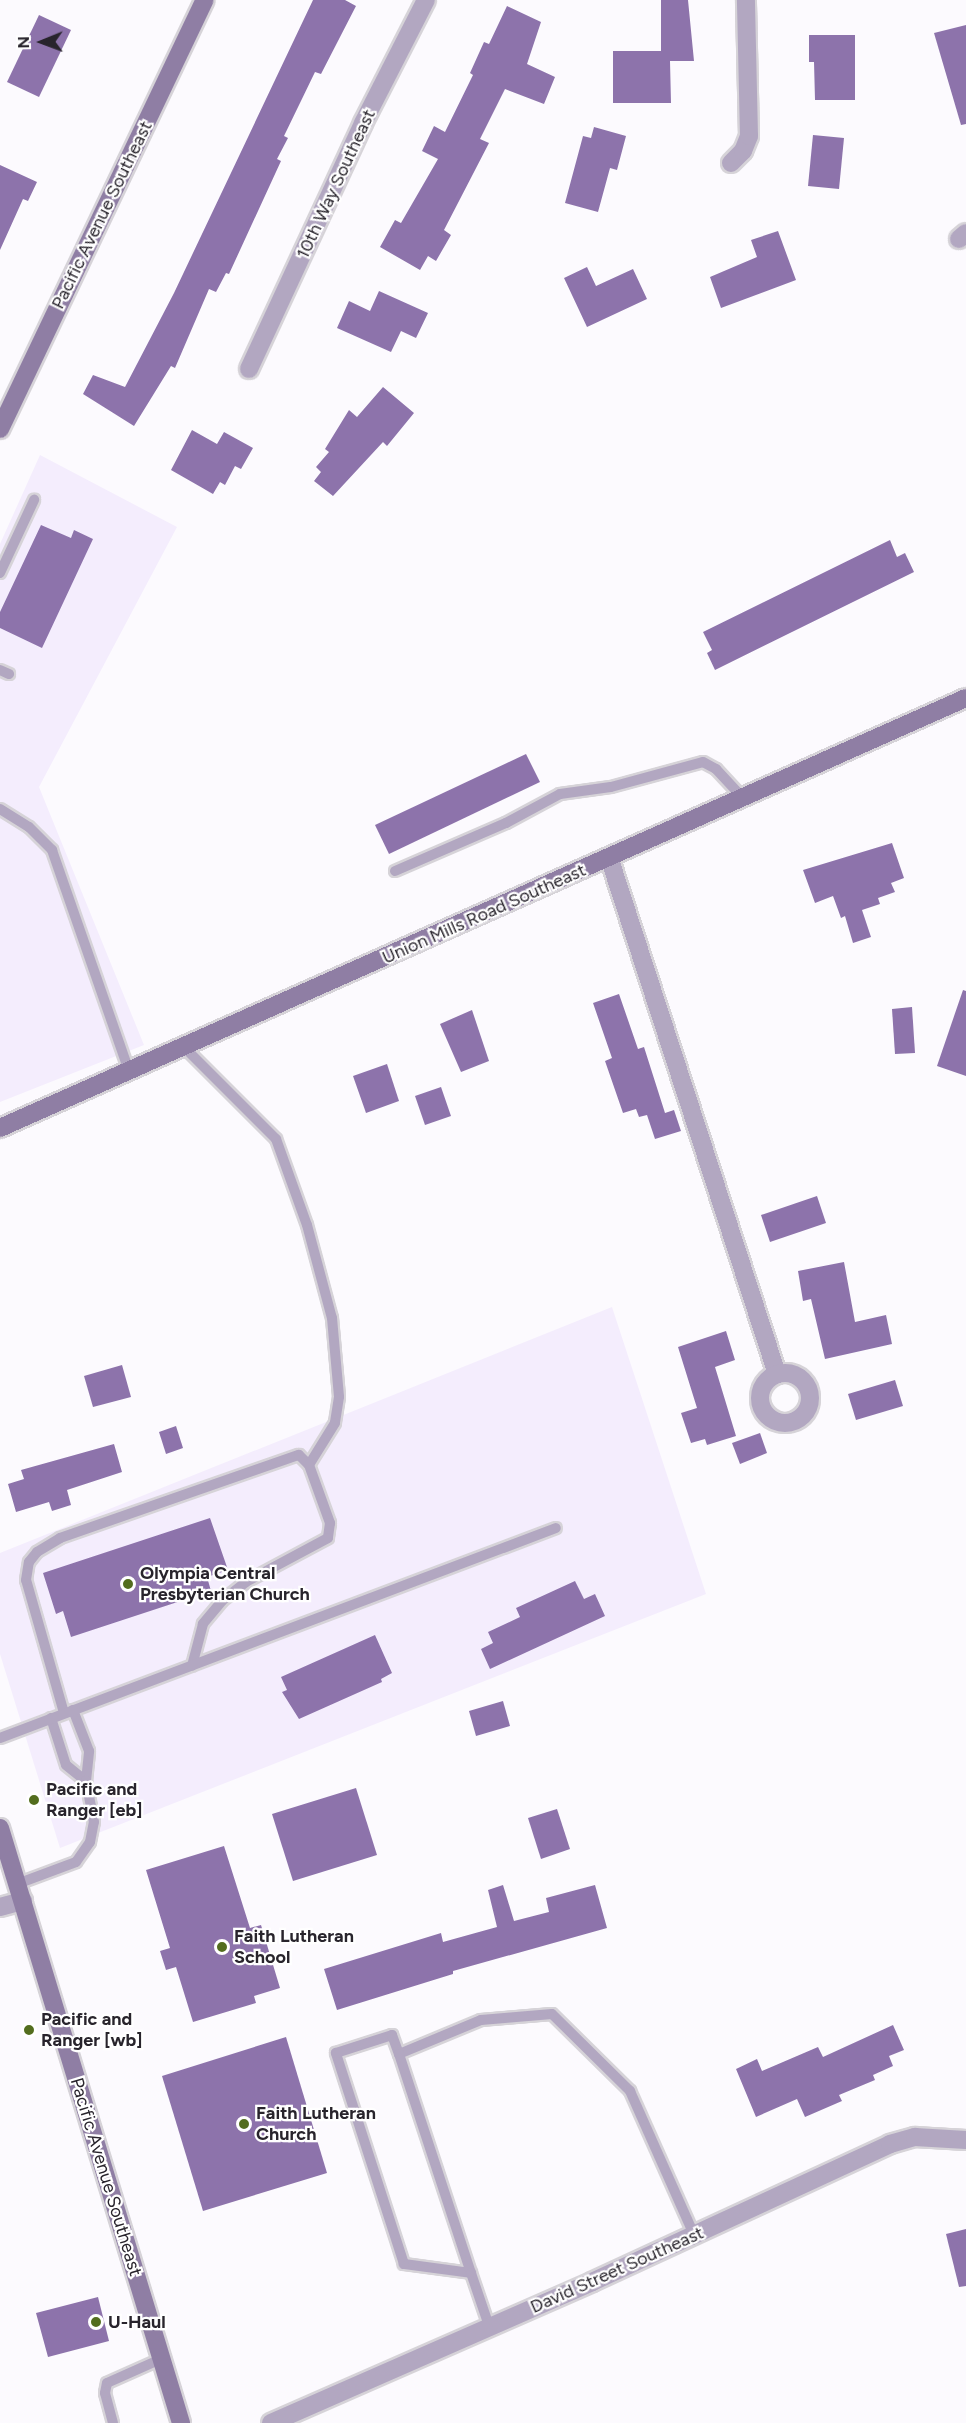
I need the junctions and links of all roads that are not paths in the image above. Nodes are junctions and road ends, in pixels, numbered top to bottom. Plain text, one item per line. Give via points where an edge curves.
1 (205, 0) edge
2 (426, 0) edge
3 (746, 0) edge
4 (731, 163) dead end
5 (249, 369) dead end
6 (0, 429) edge
7 (34, 500) dead end
8 (0, 572) edge
9 (966, 698) edge
10 (742, 797) junction
11 (0, 809) edge
12 (609, 857) junction
13 (394, 871) dead end
14 (184, 1047) junction
15 (129, 1071) junction
16 (0, 1128) edge
17 (777, 1374) dead end
18 (309, 1465) junction
19 (556, 1528) dead end
20 (192, 1666) junction
21 (69, 1711) junction
22 (51, 1718) junction
23 (0, 1738) edge
24 (86, 1781) junction
25 (0, 1828) edge
26 (20, 1892) junction
27 (0, 1907) edge
28 (399, 2054) junction
29 (966, 2140) edge
30 (694, 2235) junction
31 (471, 2273) junction
32 (489, 2326) junction
33 (161, 2360) junction
34 (113, 2423) edge
35 (181, 2423) edge
36 (271, 2423) edge

1 - 6 main road, Pacific Avenue Southeast
2 - 5 street, 10th Way Southeast via 363,123
3 - 4 street via 749,136 743,151
7 - 8 lane
9 - 10 main road, Union Mills Road Southeast
10 - 12 main road, Union Mills Road Southeast
10 - 13 lane via 716,769 703,762 611,787 560,794 506,823
11 - 15 lane via 28,827 52,850
12 - 14 main road, Union Mills Road Southeast
12 - 17 street
14 - 15 main road, Union Mills Road Southeast
14 - 18 lane via 276,1139 307,1225 332,1318 339,1397 335,1423
15 - 16 main road, Union Mills Road Southeast
18 - 20 lane via 330,1523 328,1538 246,1582 222,1601 203,1624
18 - 21 lane via 299,1455 292,1456 60,1538 37,1552 29,1562 26,1581
19 - 20 lane
20 - 21 lane
21 - 22 lane
21 - 24 lane via 89,1751
22 - 23 lane
22 - 24 lane via 66,1765
24 - 26 lane via 94,1822 90,1842 76,1862
25 - 26 main road, Pacific Avenue Southeast
26 - 27 street
26 - 33 main road, Pacific Avenue Southeast
28 - 30 lane via 481,2020 552,2014 630,2091
28 - 31 lane
28 - 31 lane via 393,2035 336,2053 404,2264
29 - 30 street, David Street Southeast via 915,2137 890,2144
30 - 32 street, David Street Southeast
31 - 32 lane
32 - 36 street, David Street Southeast
33 - 34 lane via 107,2384 105,2393
33 - 35 main road, Pacific Avenue Southeast

